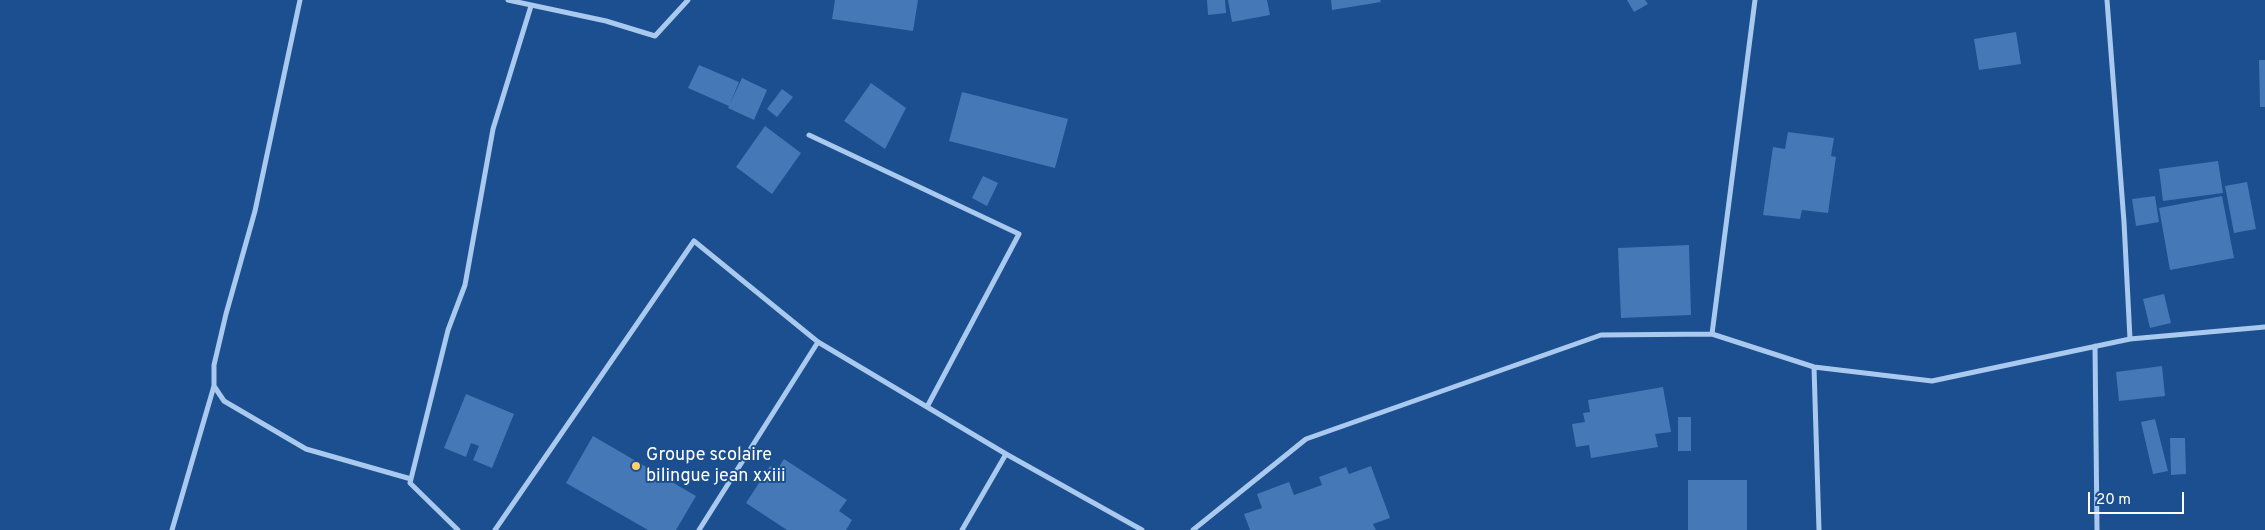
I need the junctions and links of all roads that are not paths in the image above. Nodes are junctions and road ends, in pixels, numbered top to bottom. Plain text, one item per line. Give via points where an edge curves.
1 (300, 0) edge
2 (508, 0) edge
3 (688, 0) edge
4 (1755, 0) edge
5 (2107, 0) edge
6 (532, 6) junction
7 (809, 135) dead end
8 (2265, 327) edge
9 (1712, 334) junction
10 (2130, 339) junction
11 (818, 342) junction
12 (2095, 346) junction
13 (1814, 367) junction
14 (214, 386) junction
15 (928, 407) junction
16 (1006, 454) junction
17 (411, 479) junction
18 (172, 530) edge
19 (458, 530) edge
20 (495, 530) edge
21 (700, 530) edge
22 (962, 530) edge
23 (1142, 530) edge
24 (1193, 530) edge
25 (1819, 530) edge
26 (2097, 530) edge

1 - 14 street via 255,211 214,365
2 - 6 street
3 - 6 street via 655,36 606,21
4 - 9 street
5 - 10 street
6 - 17 street via 493,129 465,284 448,330
7 - 15 street via 1019,234
8 - 10 street
9 - 13 street
9 - 24 street via 1601,335 1306,439
10 - 12 street
11 - 15 street
11 - 20 street via 694,242
11 - 21 street
12 - 13 street via 1932,381
12 - 26 street
13 - 25 street
14 - 17 street via 224,401 306,449
14 - 18 street
15 - 16 street
16 - 22 street
16 - 23 street
17 - 19 street via 410,483

